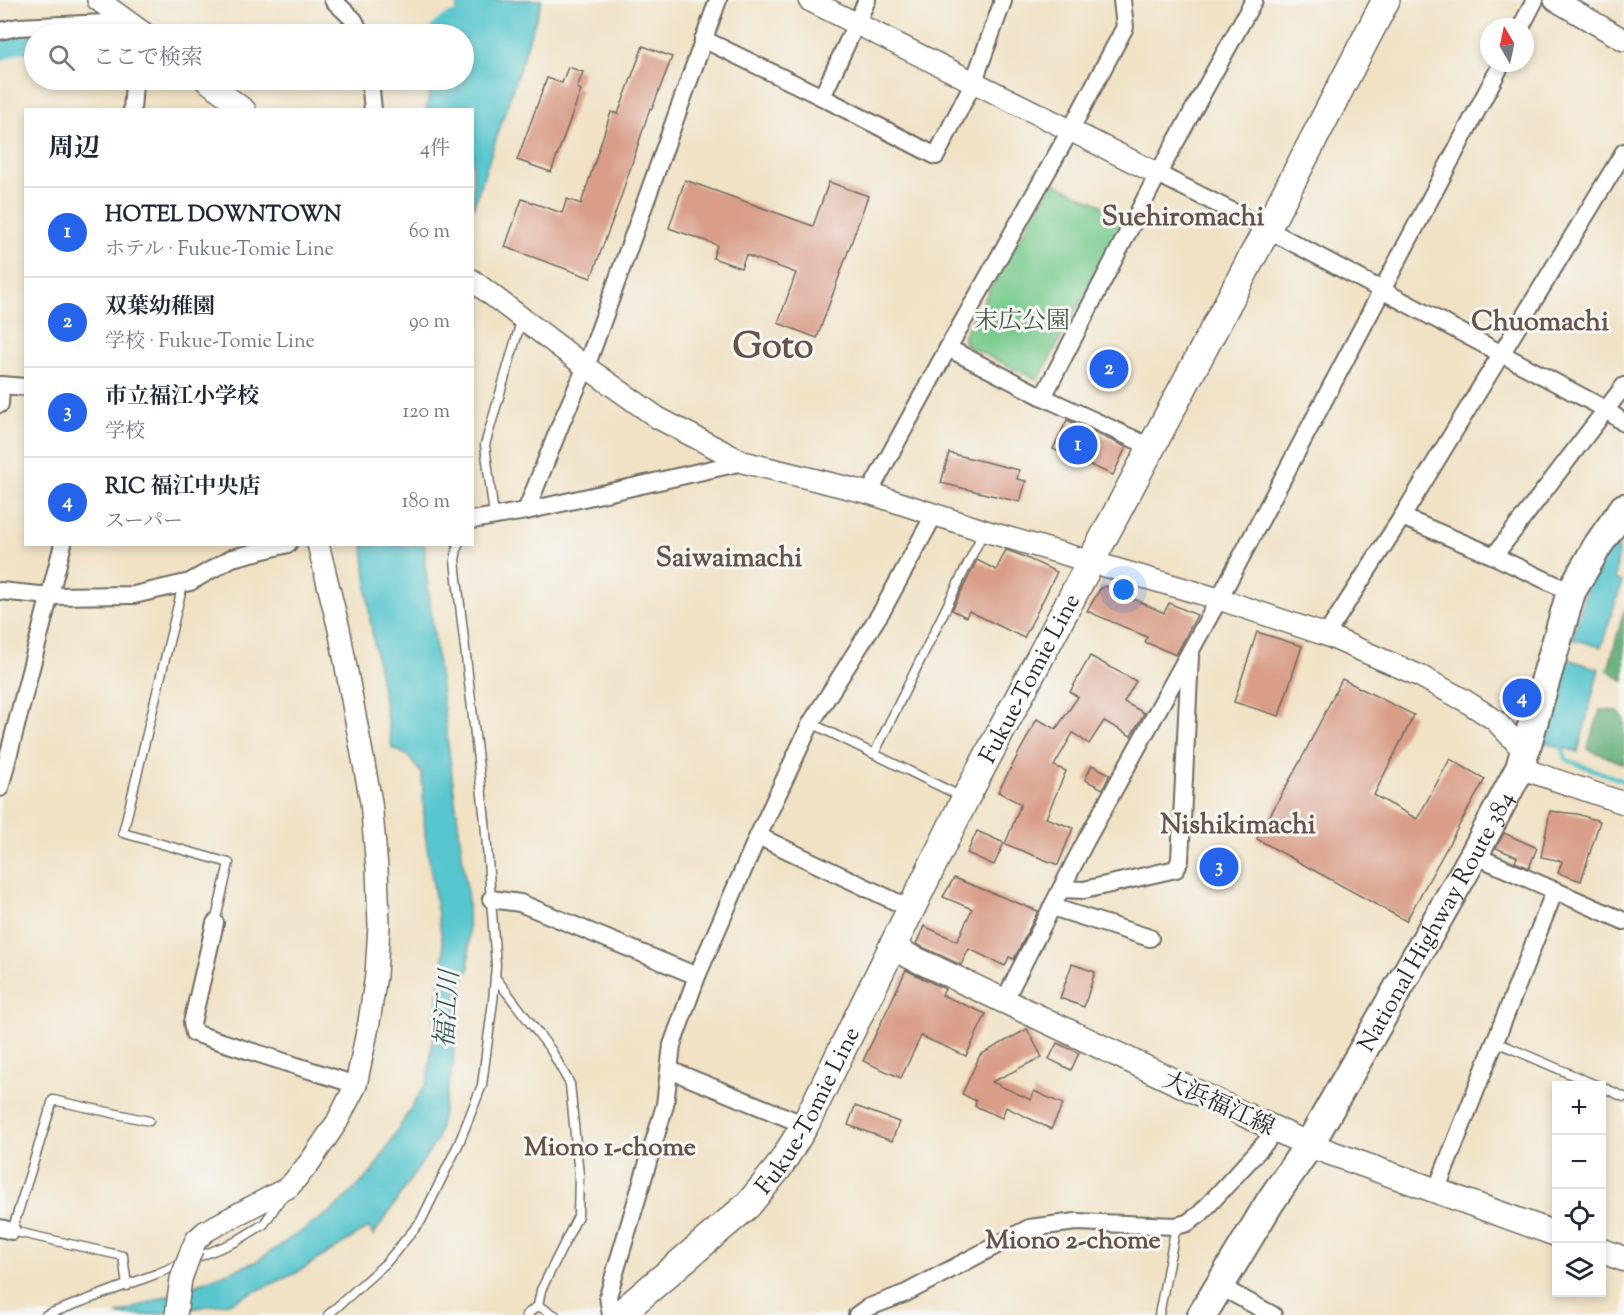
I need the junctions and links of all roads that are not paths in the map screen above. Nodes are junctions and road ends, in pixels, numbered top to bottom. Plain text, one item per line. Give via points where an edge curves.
1 (98, 0) edge
2 (333, 0) edge
3 (718, 0) edge
4 (809, 0) edge
5 (867, 0) edge
6 (1002, 0) edge
7 (1122, 0) edge
8 (1254, 0) edge
9 (1386, 0) edge
10 (1535, 0) edge
11 (1555, 0) edge
12 (1526, 18) edge
13 (856, 23) junction
14 (131, 24) edge
15 (356, 24) edge
16 (24, 27) edge
17 (0, 31) edge
18 (703, 39) junction
19 (1624, 40) edge
20 (1497, 72) edge
21 (974, 81) junction
22 (134, 90) edge
23 (218, 90) edge
24 (371, 90) edge
25 (822, 97) junction
26 (132, 108) edge
27 (242, 108) edge
28 (373, 108) edge
29 (1071, 129) junction
30 (1624, 152) edge
31 (1158, 174) junction
32 (1268, 229) junction
33 (474, 282) edge
34 (1383, 291) junction
35 (522, 318) junction
36 (948, 348) junction
37 (1501, 353) junction
38 (586, 367) junction
39 (1, 385) edge
40 (1624, 386) edge
41 (24, 387) edge
42 (1043, 397) junction
43 (0, 404) edge
44 (1607, 410) junction
45 (1624, 423) edge
46 (1151, 447) junction
47 (743, 462) junction
48 (868, 493) junction
49 (1624, 508) edge
50 (526, 511) junction
51 (934, 514) junction
52 (494, 516) junction
53 (1402, 517) junction
54 (474, 520) edge
55 (985, 531) junction
56 (62, 546) edge
57 (280, 546) edge
58 (318, 546) edge
59 (458, 546) edge
60 (1494, 556) junction
61 (1091, 561) junction
62 (183, 584) junction
63 (0, 591) edge
64 (1571, 592) junction
65 (50, 596) junction
66 (1219, 599) junction
67 (1326, 635) junction
68 (1190, 652) junction
69 (812, 723) junction
70 (874, 754) junction
71 (1522, 760) junction
72 (0, 788) edge
73 (965, 799) junction
74 (1624, 803) edge
75 (758, 836) junction
76 (1474, 855) junction
77 (1061, 889) junction
78 (1555, 890) junction
79 (491, 899) junction
80 (1052, 907) junction
81 (911, 909) junction
82 (1624, 921) edge
83 (215, 923) joint
84 (1150, 938) dead end
85 (892, 948) junction
86 (495, 976) junction
87 (698, 976) junction
88 (1004, 1001) junction
89 (1494, 1041) junction
90 (670, 1070) junction
91 (1588, 1081) edge
92 (356, 1085) junction
93 (1606, 1088) edge
94 (1624, 1096) edge
95 (149, 1121) dead end
96 (805, 1125) junction
97 (1275, 1129) junction
98 (1309, 1145) junction
99 (289, 1187) junction
100 (1436, 1191) junction
101 (1176, 1226) junction
102 (6, 1230) edge
103 (1552, 1232) edge
104 (1606, 1252) edge
105 (1624, 1259) edge
106 (126, 1286) junction
107 (1219, 1286) junction
108 (538, 1306) junction
109 (46, 1315) edge
110 (176, 1315) edge
111 (328, 1315) edge
112 (526, 1315) edge
113 (555, 1315) edge
114 (611, 1315) edge
115 (619, 1315) edge
116 (857, 1315) edge
117 (1159, 1315) edge
118 (1202, 1315) edge
119 (1273, 1315) edge

1 - 14 street
2 - 15 street
3 - 18 street
4 - 13 street
5 - 13 street
6 - 21 street
7 - 29 street via 1125,27
8 - 31 street
9 - 32 main road, Fukue-Tomie Line
10 - 12 street
11 - 19 street
13 - 21 street
13 - 25 street
16 - 17 street
18 - 25 street
18 - 38 street
20 - 34 street
21 - 25 street via 936,156
21 - 29 street
22 - 26 street
23 - 27 street
24 - 28 street
29 - 31 street
29 - 36 street
30 - 37 street
31 - 32 street
31 - 42 street
32 - 34 street
32 - 46 main road, Fukue-Tomie Line
33 - 35 street
34 - 37 street
34 - 66 street
35 - 38 street
35 - 52 lane via 485,445
36 - 42 street
36 - 48 street
37 - 44 street
37 - 53 street
38 - 47 street via 658,418
38 - 50 street
39 - 41 street
39 - 43 street
40 - 44 street
42 - 46 street
44 - 45 street
44 - 60 street
46 - 61 main road, Fukue-Tomie Line
47 - 48 street
47 - 50 street
48 - 51 street
49 - 64 highway, National Highway Route 384
50 - 52 street
51 - 55 street
51 - 69 street via 883,609
52 - 54 street
53 - 60 street
53 - 67 street
55 - 61 street
55 - 70 lane
56 - 65 street
57 - 62 street via 232,558
58 - 92 street via 339,629 369,790 377,868 376,975
59 - 79 lane via 455,560
60 - 64 street
61 - 66 street
61 - 73 main road, Fukue-Tomie Line
62 - 65 street via 134,595
62 - 83 lane via 123,833 229,863
63 - 65 street
64 - 71 highway, National Highway Route 384
65 - 72 street
66 - 67 street
66 - 68 street
67 - 71 street via 1464,700 1495,720
68 - 77 street
68 - 77 street via 1180,860 1176,869 1084,890
69 - 70 lane
69 - 75 street
70 - 73 lane
71 - 74 street
71 - 76 highway, National Highway Route 384
73 - 81 main road, Fukue-Tomie Line
75 - 81 street
75 - 87 street
76 - 78 street
76 - 98 highway, National Highway Route 384
77 - 80 street
78 - 82 street
78 - 89 street
79 - 86 lane
79 - 87 street via 520,903
80 - 84 street
80 - 88 street
81 - 85 main road, Fukue-Tomie Line
83 - 92 street via 192,1023 194,1033
85 - 88 main road, 大浜福江線
85 - 96 main road, Fukue-Tomie Line
86 - 108 lane via 551,1050 570,1084 579,1175 578,1216 541,1290
86 - 111 lane via 482,1085 421,1221 386,1263
87 - 90 street via 672,1046
88 - 97 main road, 大浜福江線
89 - 91 lane
89 - 100 street
90 - 96 street
90 - 114 street via 665,1105 608,1296
92 - 99 street via 337,1122
93 - 94 lane
95 - 102 lane via 53,1100
96 - 115 main road, Fukue-Tomie Line via 779,1167 748,1205
97 - 98 main road, 大浜福江線
97 - 101 street via 1200,1214
98 - 100 main road, 大浜福江線
98 - 107 highway, National Highway Route 384
99 - 106 lane via 264,1224 235,1242
99 - 110 street, bridge via 196,1240 181,1279
100 - 103 main road, 大浜福江線
101 - 116 street via 1076,1222 1029,1228
101 - 117 lane
102 - 106 lane via 123,1256
104 - 105 main road
106 - 109 lane
107 - 118 highway, National Highway Route 384
107 - 119 street
108 - 112 lane
108 - 113 lane

